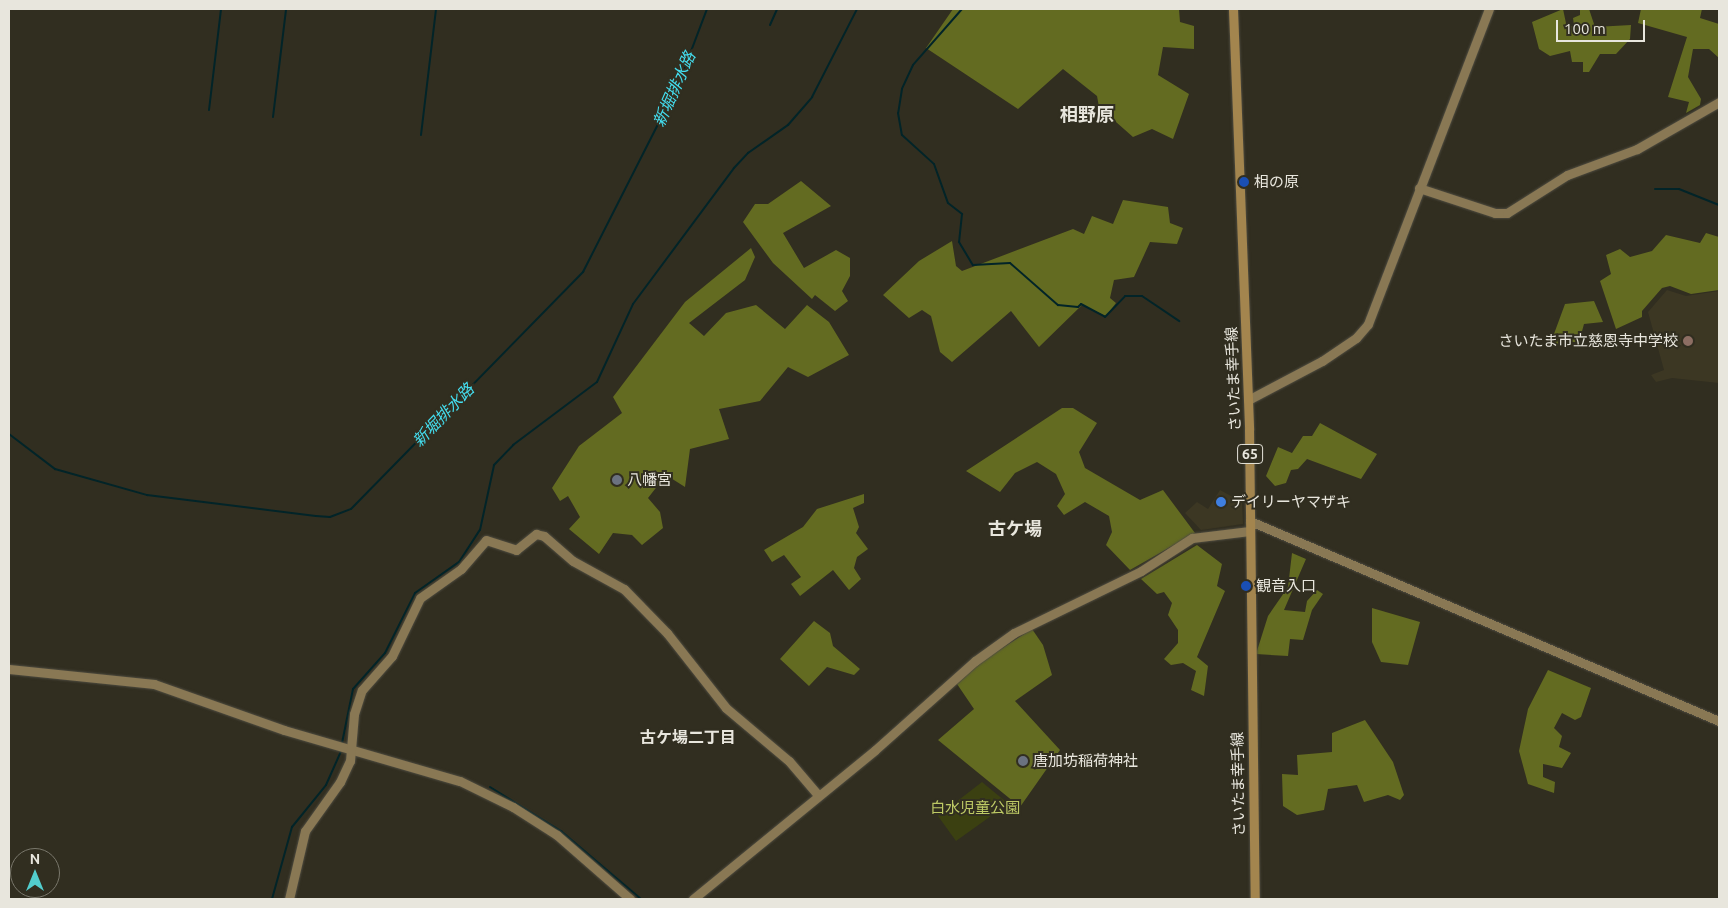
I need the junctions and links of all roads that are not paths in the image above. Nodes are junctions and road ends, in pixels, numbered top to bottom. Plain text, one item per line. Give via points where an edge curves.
1 (1233, 9) edge
2 (1489, 9) edge
3 (1719, 102) edge
4 (1419, 188) junction
5 (1248, 400) junction
6 (1250, 521) junction
7 (1250, 531) junction
8 (9, 670) edge
9 (1719, 721) edge
10 (353, 748) junction
11 (818, 795) junction
12 (289, 899) edge
13 (630, 899) edge
14 (693, 899) edge
15 (1255, 899) edge

1 - 5 main road, さいたま幸手線 / 65
2 - 4 street
3 - 4 street via 1636,149 1567,175 1507,212 1495,213
4 - 5 street via 1363,332 1322,361
5 - 6 main road, さいたま幸手線 / 65
6 - 7 main road, さいたま幸手線 / 65
6 - 9 street
7 - 11 street via 1192,538 1141,571 1014,633 975,661 875,750
7 - 15 main road, さいたま幸手線 / 65
8 - 10 street via 154,684 284,730
10 - 11 street via 356,702 372,676 392,656 420,598 462,569 486,540 516,550 536,534 544,536 573,561 617,584 634,599 668,633 726,708 789,761
10 - 12 street via 340,782 305,831
10 - 13 street via 460,781 513,807 558,835
11 - 14 street

